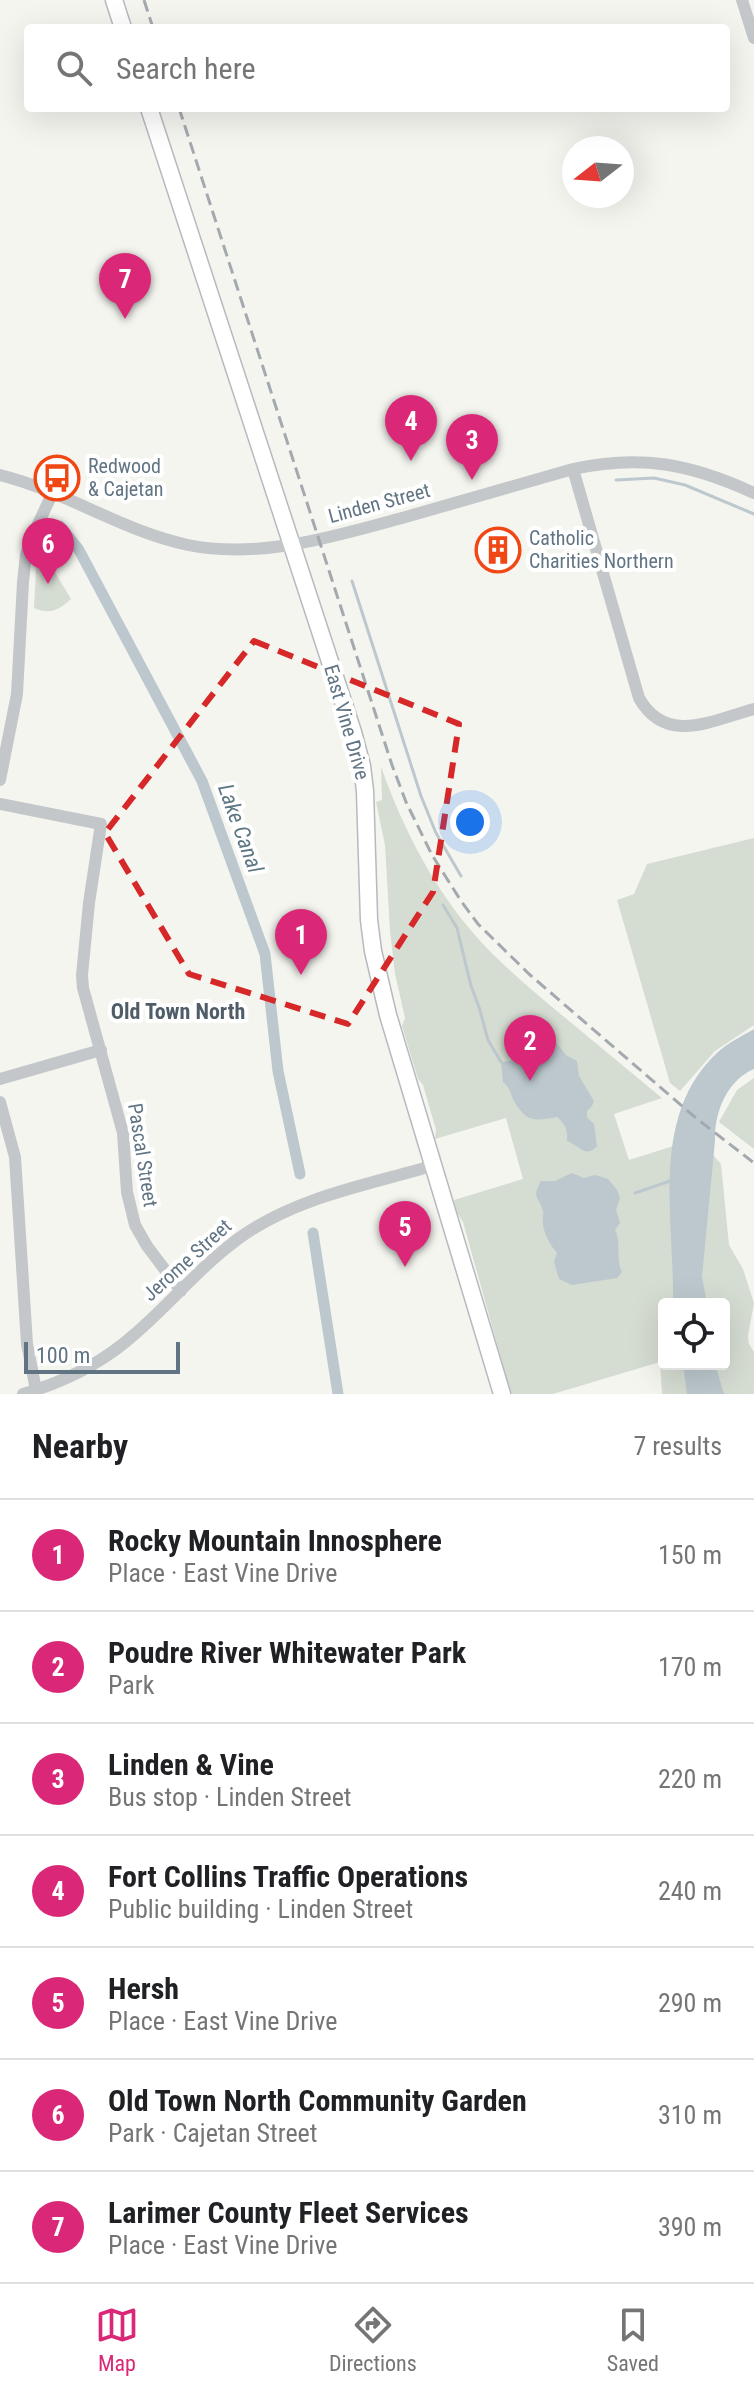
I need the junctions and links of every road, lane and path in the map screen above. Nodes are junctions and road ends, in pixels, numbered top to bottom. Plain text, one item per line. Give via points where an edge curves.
1 (114, 0) edge
2 (742, 0) edge
3 (122, 24) edge
4 (754, 37) edge
5 (150, 112) edge
6 (573, 469) junction
7 (0, 475) edge
8 (53, 492) junction
9 (754, 493) edge
10 (291, 544) junction
11 (0, 699) edge
12 (15, 702) junction
13 (754, 709) edge
14 (0, 780) edge
15 (0, 804) edge
16 (101, 1050) junction
17 (0, 1079) edge
18 (0, 1102) edge
19 (435, 1165) junction
20 (181, 1291) junction
21 (30, 1392) edge
22 (502, 1394) edge

1 - 3 main road
2 - 4 street
5 - 10 main road, East Vine Drive
6 - 9 street, Linden Street via 625,461 667,463
6 - 10 street, Linden Street
6 - 13 street via 644,709 679,727
7 - 8 street, Linden Street
8 - 10 street, Linden Street via 123,524 189,545 237,549
8 - 12 street via 26,555
10 - 19 main road, East Vine Drive via 362,766 373,951
11 - 12 street
12 - 14 street
15 - 16 street, Pascal Street via 101,824 82,975
16 - 17 street
16 - 20 street, Pascal Street via 123,1133 135,1225
18 - 21 street via 15,1157
19 - 20 street, Jerome Street via 293,1208 224,1250
19 - 22 main road, East Vine Drive
20 - 21 street, Jerome Street via 119,1348 67,1379

